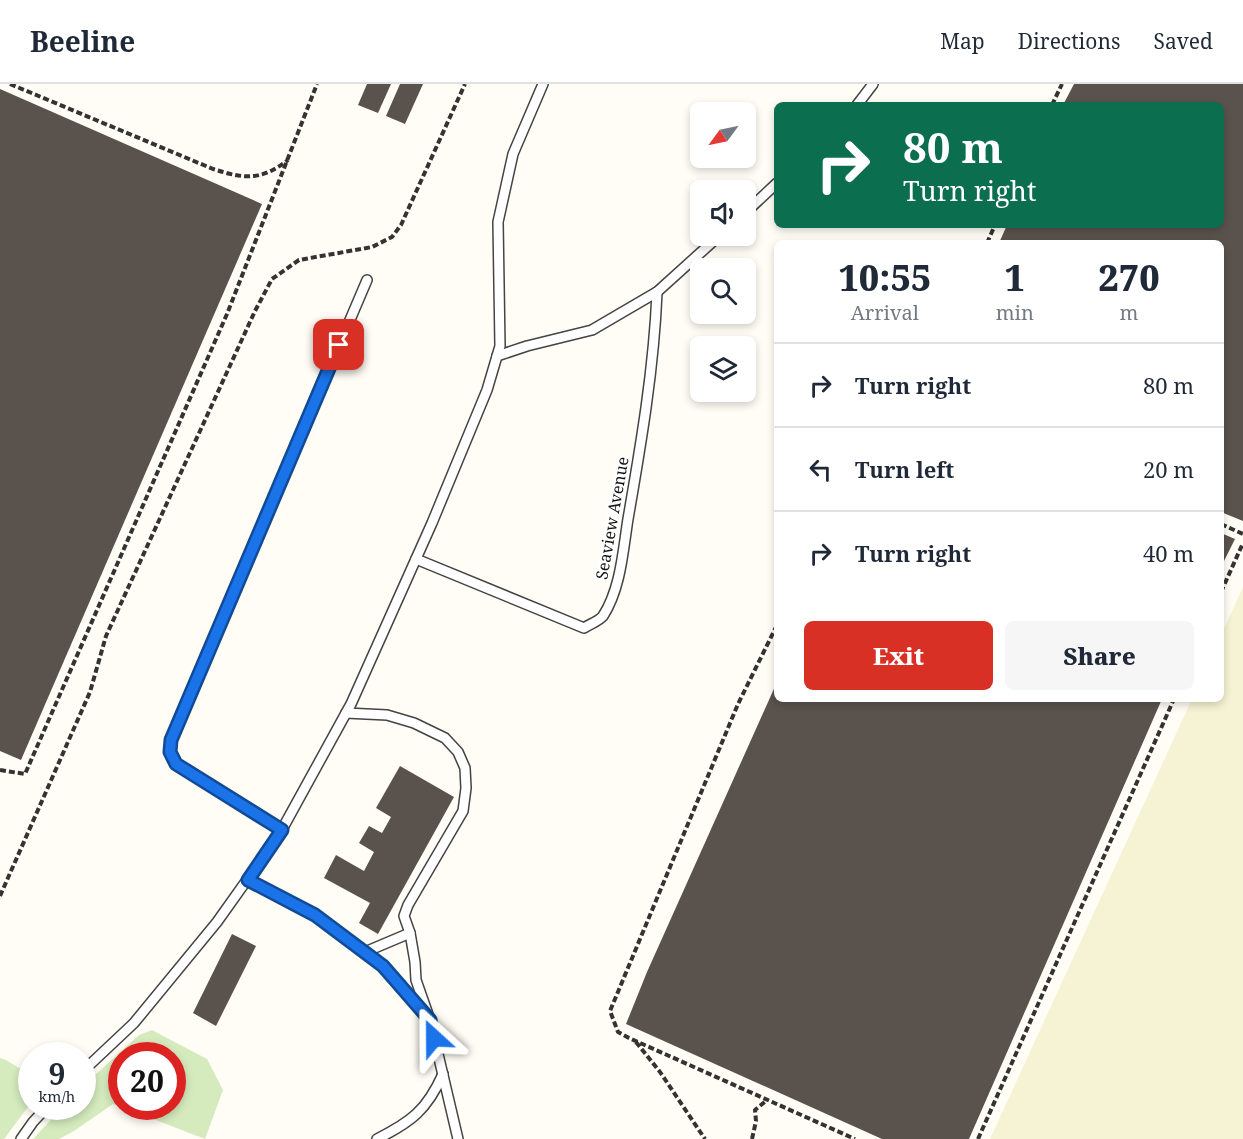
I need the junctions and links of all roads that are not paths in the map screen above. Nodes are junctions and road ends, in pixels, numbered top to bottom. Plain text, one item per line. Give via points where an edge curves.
1 (543, 84) edge
2 (873, 84) edge
3 (859, 102) edge
4 (774, 186) edge
5 (756, 203) edge
6 (708, 246) edge
7 (367, 280) dead end
8 (657, 292) junction
9 (497, 356) junction
10 (416, 559) junction
11 (346, 713) junction
12 (282, 830) junction
13 (248, 880) junction
14 (410, 933) junction
15 (365, 952) junction
16 (430, 1020) junction
17 (96, 1059) edge
18 (443, 1074) junction
19 (35, 1120) edge
20 (21, 1139) edge
21 (377, 1139) edge
22 (458, 1139) edge

1 - 9 lane via 513,154 498,222
2 - 3 lane
4 - 5 lane
6 - 8 lane
7 - 12 lane via 171,740 170,752 176,764
8 - 9 lane via 592,330
8 - 10 lane, Seaview Avenue via 647,403 632,496 617,583 602,618 584,628
9 - 10 lane via 487,390
10 - 11 lane
11 - 12 lane
11 - 14 lane via 387,715 414,723 445,738 458,752 465,768 463,811 405,910
12 - 13 lane
13 - 15 lane via 315,915
13 - 17 lane via 134,1023
14 - 15 lane
14 - 16 lane via 416,980
15 - 16 lane via 383,966
16 - 18 lane
18 - 21 lane via 421,1111
18 - 22 lane
19 - 20 lane

